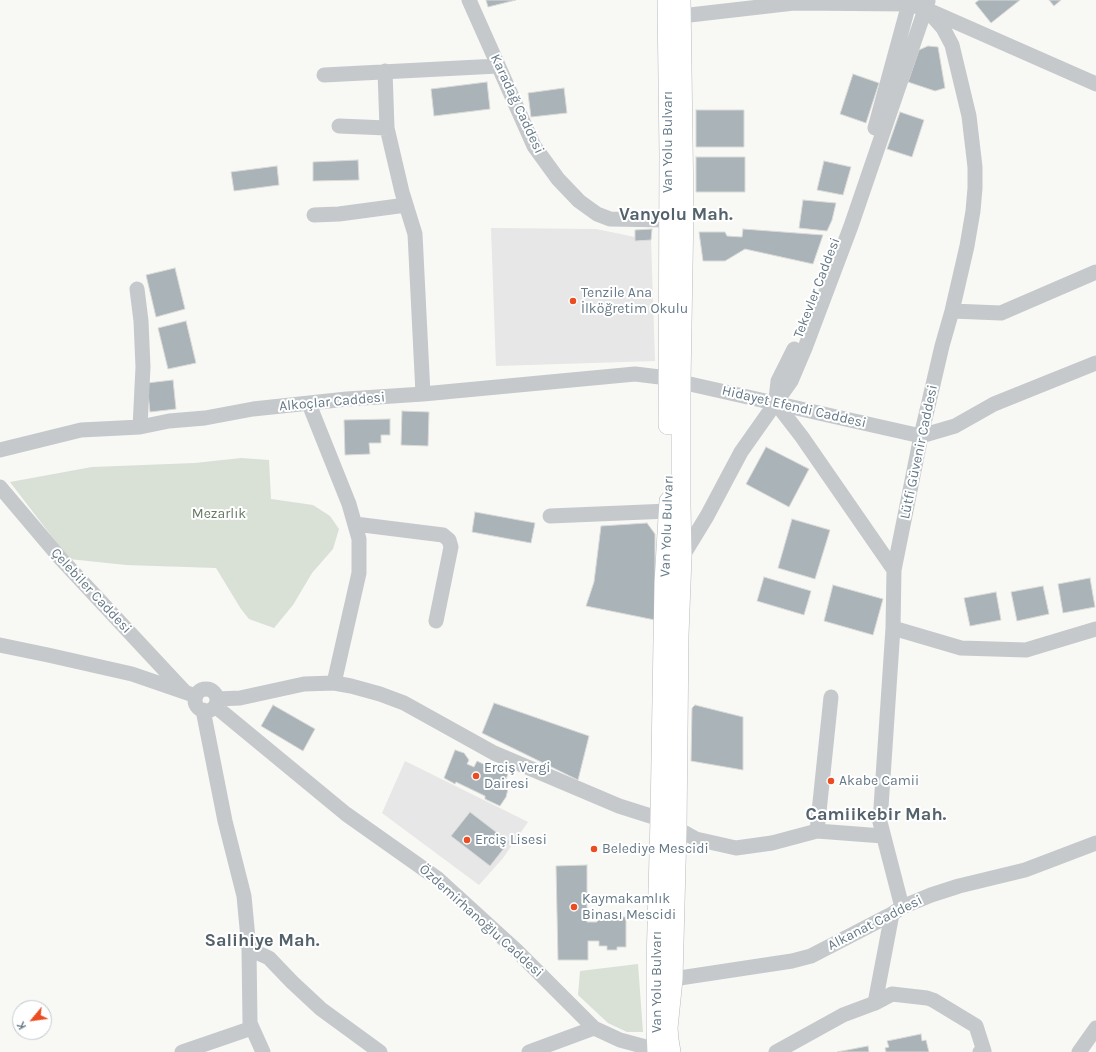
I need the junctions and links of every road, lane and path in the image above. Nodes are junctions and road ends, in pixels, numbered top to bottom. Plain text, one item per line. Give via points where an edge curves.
1 (469, 0) edge
2 (667, 0) edge
3 (794, 2) edge
4 (909, 2) edge
5 (927, 4) edge
6 (681, 8) edge
7 (498, 66) junction
8 (385, 72) junction
9 (324, 75) dead end
10 (1096, 84) edge
11 (339, 126) dead end
12 (387, 128) junction
13 (406, 205) junction
14 (314, 215) dead end
15 (668, 220) junction
16 (1096, 272) edge
17 (136, 289) dead end
18 (952, 311) junction
19 (1096, 363) edge
20 (675, 380) junction
21 (423, 394) junction
22 (775, 402) junction
23 (309, 404) junction
24 (140, 427) junction
25 (920, 436) junction
26 (0, 450) edge
27 (0, 487) edge
28 (669, 511) junction
29 (550, 516) dead end
30 (355, 524) junction
31 (682, 557) junction
32 (894, 570) junction
33 (436, 621) dead end
34 (893, 628) junction
35 (1096, 629) edge
36 (0, 645) edge
37 (334, 683) junction
38 (190, 694) junction
39 (831, 698) dead end
40 (212, 705) junction
41 (660, 819) junction
42 (677, 828) junction
43 (817, 831) junction
44 (883, 836) junction
45 (1096, 843) edge
46 (897, 911) junction
47 (249, 949) junction
48 (673, 979) junction
49 (875, 1003) junction
50 (252, 1028) junction
51 (594, 1028) junction
52 (1096, 1028) edge
53 (662, 1051) edge
54 (182, 1052) edge
55 (263, 1052) edge
56 (380, 1052) edge
57 (529, 1052) edge
58 (776, 1052) edge
59 (983, 1052) edge
60 (1079, 1052) edge

1 - 7 street, Karadağ Caddesi
2 - 15 main road, Van Yolu Bulvarı
3 - 4 street
3 - 6 street
4 - 5 street
4 - 22 street, Tekevler Caddesi via 870,146 803,328 778,381
5 - 10 street
5 - 18 street, Lütfi Güvenir Caddesi via 952,45 973,142 973,211
5 - 22 street via 851,226 805,348 791,381
6 - 20 main road via 684,208
7 - 8 street
7 - 15 street, Karadağ Caddesi via 534,146 558,179 579,200 597,214 610,219
8 - 9 street
8 - 12 street
11 - 12 street
12 - 13 street
13 - 14 street
13 - 21 street via 415,234
15 - 20 main road, Van Yolu Bulvarı
16 - 18 street via 1001,313
17 - 24 street via 143,368
18 - 25 street, Lütfi Güvenir Caddesi
19 - 25 street via 994,404 955,426
20 - 21 street, Alkoçlar Caddesi via 635,374
20 - 22 street, Hidayet Efendi Caddesi
20 - 28 main road, Van Yolu Bulvarı
20 - 31 main road
21 - 23 street, Alkoçlar Caddesi
22 - 25 street, Hidayet Efendi Caddesi
22 - 31 street, Tekevler Caddesi via 742,452
22 - 32 street via 802,436
23 - 24 street, Alkoçlar Caddesi via 253,409
23 - 30 street via 350,504
24 - 26 street, Alkoçlar Caddesi via 81,430
25 - 32 street, Lütfi Güvenir Caddesi
27 - 38 street, Çelebiler Caddesi via 61,559
28 - 29 street
28 - 41 main road, Van Yolu Bulvarı via 664,582
30 - 33 street via 443,535 449,540 451,547
30 - 37 street via 359,539 359,573
31 - 42 main road via 678,635
32 - 34 street, Lütfi Güvenir Caddesi
34 - 35 street via 961,648 1026,650
34 - 44 street, Lütfi Güvenir Caddesi via 880,822
36 - 38 street via 132,674
37 - 40 street via 304,684
37 - 41 street via 380,694 404,703 494,753 619,806
38 - 40 street, Çelebiler Caddesi via 200,709
39 - 43 street
40 - 47 street via 225,821 244,896
40 - 51 street, Özdemirhanoğlu Caddesi via 346,814 438,879 517,951
41 - 42 street
41 - 53 main road, Van Yolu Bulvarı via 656,1030
42 - 43 street via 696,839 736,848 772,843
42 - 48 main road
43 - 44 street
44 - 46 street, Lütfi Güvenir Caddesi via 888,849
45 - 46 street, Alkanat Caddesi via 1025,870 931,895
46 - 48 street, Alkanat Caddesi via 805,958
46 - 49 street
47 - 50 street
47 - 56 street via 270,958 321,1009
48 - 53 main road via 669,1040
49 - 58 street via 843,1015
49 - 59 street via 892,994 927,998 976,1026
50 - 54 street
50 - 55 street
51 - 53 street, Özdemirhanoğlu Caddesi via 620,1040
51 - 57 street
52 - 60 street

